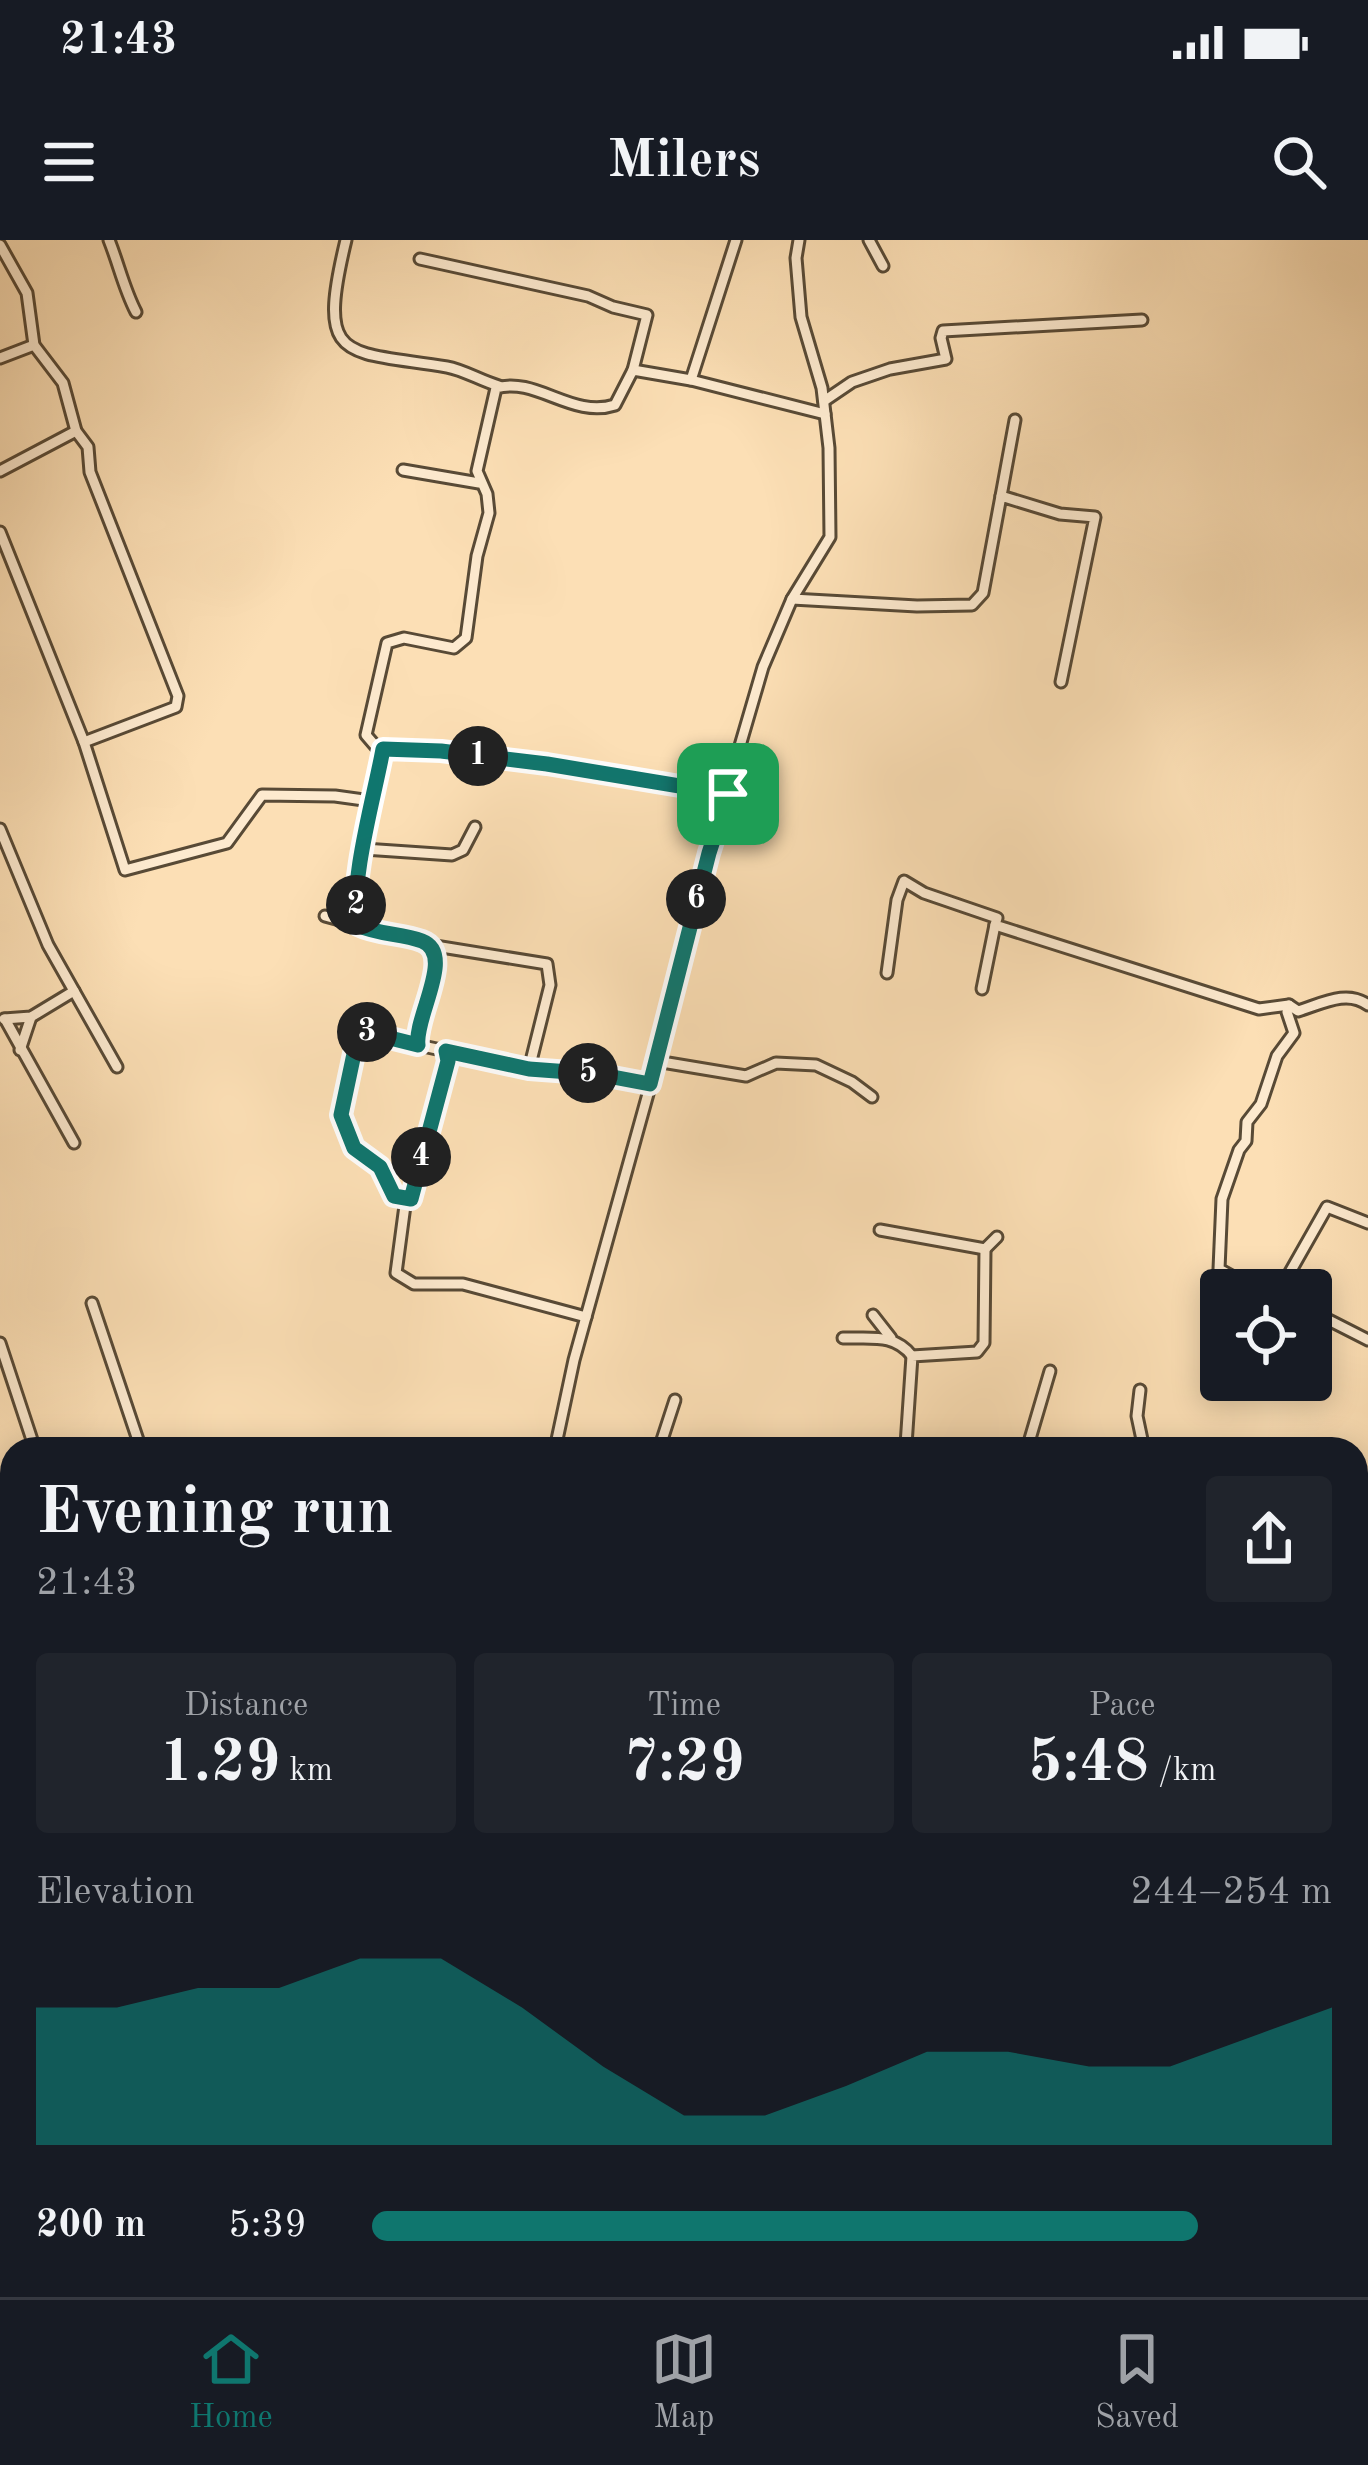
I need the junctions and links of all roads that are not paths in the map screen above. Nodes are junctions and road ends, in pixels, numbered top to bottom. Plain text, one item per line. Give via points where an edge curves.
1 (109, 240) edge
2 (346, 240) edge
3 (736, 240) edge
4 (799, 240) edge
5 (869, 240) edge
6 (6, 243) edge
7 (419, 259) dead end
8 (884, 266) dead end
9 (136, 312) dead end
10 (1142, 320) dead end
11 (34, 344) junction
12 (0, 358) edge
13 (633, 370) junction
14 (691, 380) junction
15 (499, 386) junction
16 (824, 401) junction
17 (825, 413) junction
18 (1016, 420) dead end
19 (76, 431) junction
20 (403, 470) dead end
21 (0, 471) edge
22 (479, 482) junction
23 (1001, 496) junction
24 (0, 532) edge
25 (792, 599) junction
26 (1061, 682) dead end
27 (84, 742) junction
28 (383, 749) junction
29 (728, 794) junction
30 (371, 801) junction
31 (475, 826) dead end
32 (0, 829) edge
33 (364, 849) junction
34 (325, 916) dead end
35 (358, 925) junction
36 (994, 925) junction
37 (429, 945) junction
38 (887, 973) dead end
39 (982, 989) dead end
40 (74, 991) junction
41 (1289, 1005) junction
42 (1368, 1005) edge
43 (31, 1017) junction
44 (2, 1020) edge
45 (418, 1045) junction
46 (20, 1051) junction
47 (446, 1051) junction
48 (656, 1061) junction
49 (117, 1067) dead end
50 (529, 1069) junction
51 (650, 1084) junction
52 (872, 1097) dead end
53 (74, 1142) dead end
54 (406, 1198) junction
55 (1368, 1223) edge
56 (880, 1230) dead end
57 (998, 1237) dead end
58 (985, 1249) junction
59 (1219, 1269) edge
60 (1292, 1269) edge
61 (92, 1303) dead end
62 (873, 1316) dead end
63 (586, 1317) junction
64 (1332, 1322) edge
65 (843, 1338) dead end
66 (892, 1338) junction
67 (1368, 1340) edge
68 (0, 1343) edge
69 (912, 1356) junction
70 (1050, 1371) dead end
71 (1140, 1390) dead end
72 (675, 1400) dead end
73 (31, 1437) edge
74 (138, 1437) edge
75 (558, 1437) edge
76 (663, 1437) edge
77 (906, 1437) edge
78 (1031, 1437) edge
79 (1141, 1437) edge

1 - 9 street
2 - 15 street via 335,315 349,349
3 - 14 street
4 - 16 street via 801,317
5 - 8 street
6 - 11 street via 27,293
7 - 13 street via 647,315
10 - 16 street via 943,331 946,359 852,382
11 - 12 street
11 - 19 street via 64,383
13 - 14 street
13 - 15 street via 615,406 605,409
14 - 17 street
15 - 22 street
16 - 17 street
17 - 25 street via 830,537
18 - 23 street
19 - 21 street
19 - 27 street via 178,701
20 - 22 street
22 - 28 street via 489,514 466,638 454,648 404,638 387,643 366,735
23 - 25 street via 983,593 972,605
23 - 26 street via 1095,517
24 - 27 street
25 - 29 street via 763,667
27 - 30 street via 125,870 227,843 262,795
28 - 29 street via 547,764
28 - 30 street
29 - 48 street
30 - 33 street
31 - 33 street via 464,850 452,855
32 - 40 street
33 - 35 street
34 - 35 street
35 - 37 street
36 - 38 street via 997,918 904,881
36 - 39 street
36 - 41 street via 1259,1009
37 - 45 street via 437,962
37 - 50 street via 547,964 550,985
40 - 43 street
40 - 49 street
41 - 42 street via 1298,1011 1358,998
41 - 59 street via 1294,1033 1276,1056 1224,1194
43 - 44 street
43 - 46 street
44 - 46 street
45 - 47 street
45 - 54 street via 362,1031 341,1115 354,1148 380,1167 394,1196
46 - 53 street
47 - 50 street
47 - 54 street
48 - 51 street
48 - 52 street via 746,1076 776,1064 816,1065
50 - 51 street
51 - 63 street
54 - 63 street via 396,1273 414,1284 463,1284
55 - 60 street via 1327,1207
56 - 58 street
57 - 58 street
58 - 69 street via 984,1343 964,1355
61 - 74 street
62 - 66 street
63 - 75 street
64 - 67 street
65 - 66 street
66 - 69 street
68 - 73 street
69 - 77 street
70 - 78 street
71 - 79 street
72 - 76 street

